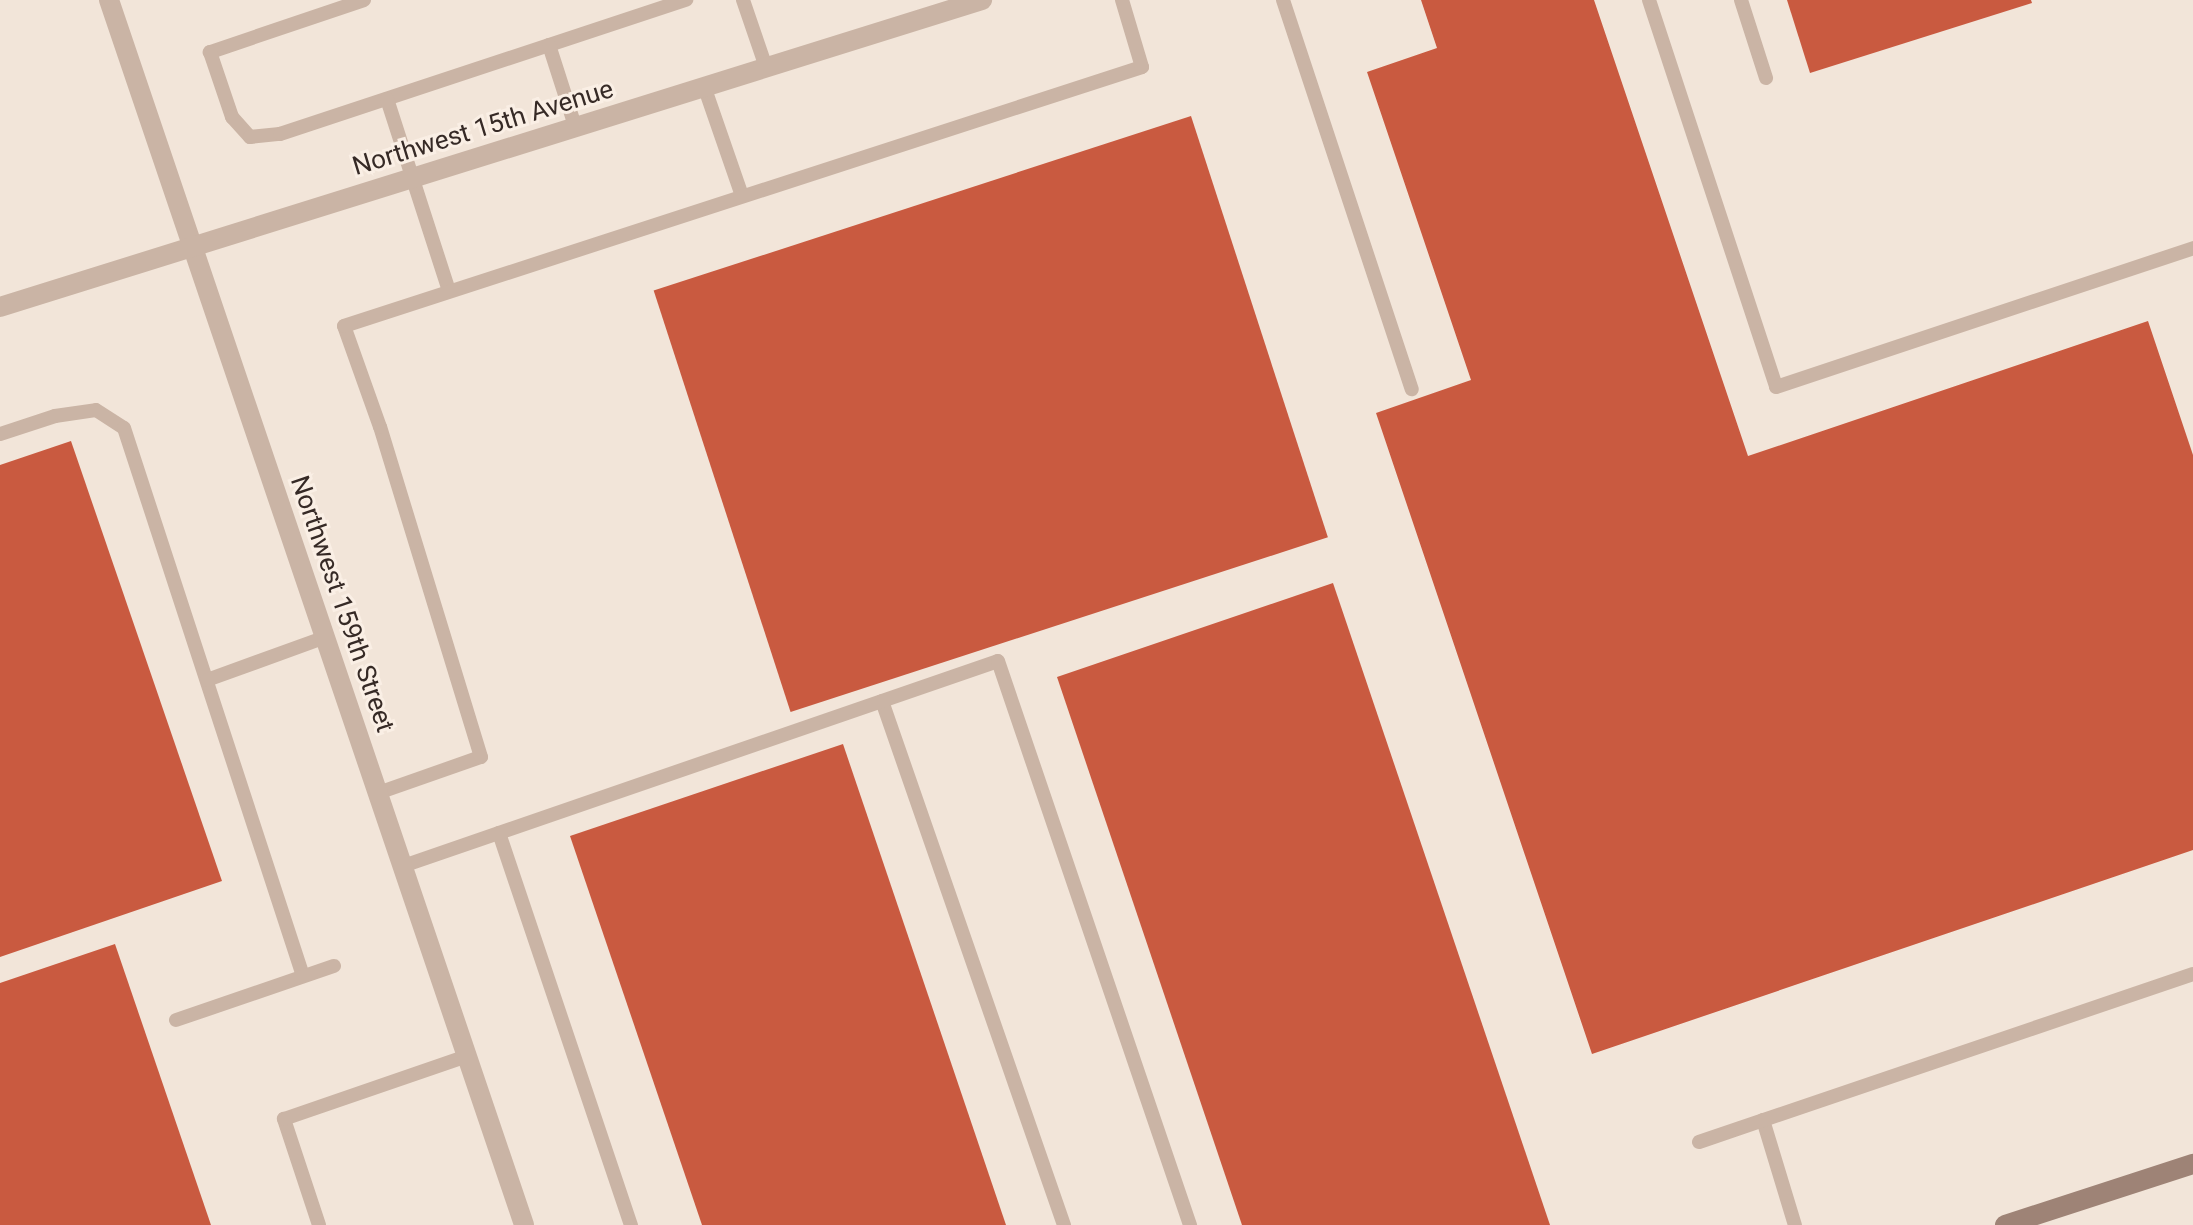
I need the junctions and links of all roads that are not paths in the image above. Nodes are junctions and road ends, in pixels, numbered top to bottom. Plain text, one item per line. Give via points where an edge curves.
1 (109, 0) edge
2 (364, 0) edge
3 (686, 0) edge
4 (743, 0) edge
5 (982, 0) edge
6 (1122, 0) edge
7 (1283, 0) edge
8 (1649, 0) edge
9 (1741, 0) edge
10 (958, 3) edge
11 (549, 45) junction
12 (766, 67) junction
13 (1766, 78) dead end
14 (704, 86) junction
15 (387, 99) junction
16 (575, 126) junction
17 (412, 177) junction
18 (742, 196) junction
19 (194, 245) junction
20 (2193, 248) edge
21 (449, 291) junction
22 (0, 307) edge
23 (1412, 389) dead end
24 (0, 434) edge
25 (326, 637) junction
26 (207, 680) junction
27 (882, 701) junction
28 (378, 793) junction
29 (499, 833) junction
30 (403, 866) junction
31 (334, 966) dead end
32 (2193, 974) edge
33 (303, 976) junction
34 (176, 1020) dead end
35 (467, 1056) junction
36 (1763, 1120) junction
37 (1699, 1142) dead end
38 (2193, 1164) edge
39 (319, 1225) edge
40 (524, 1225) edge
41 (631, 1225) edge
42 (1064, 1225) edge
43 (1190, 1225) edge
44 (1795, 1225) edge
45 (2005, 1225) edge

1 - 19 street, Northwest 159th Street
2 - 15 lane via 210,52 232,117 250,137 280,134
3 - 11 lane
4 - 12 lane
5 - 10 street, Northwest 15th Avenue
6 - 18 lane via 1142,67
7 - 23 lane
8 - 20 lane via 1776,387
9 - 13 lane
10 - 12 street, Northwest 15th Avenue
11 - 15 lane
11 - 16 lane
12 - 14 street, Northwest 15th Avenue
14 - 16 street, Northwest 15th Avenue
14 - 18 lane
15 - 17 lane
16 - 17 street, Northwest 15th Avenue
17 - 19 street, Northwest 15th Avenue
17 - 21 lane
18 - 21 lane
19 - 22 street, Northwest 15th Avenue
19 - 25 street, Northwest 159th Street
21 - 28 lane via 344,326 481,757
24 - 26 lane via 55,416 96,410 124,428
25 - 26 lane
25 - 28 street, Northwest 159th Street
26 - 33 lane
27 - 29 lane
27 - 42 lane
27 - 43 lane via 998,661
28 - 30 street, Northwest 159th Street
29 - 30 lane
29 - 41 lane
30 - 35 street, Northwest 159th Street
31 - 33 lane
32 - 36 lane
33 - 34 lane
35 - 39 lane via 284,1119
35 - 40 street, Northwest 159th Street
36 - 37 lane
36 - 44 lane
38 - 45 street

